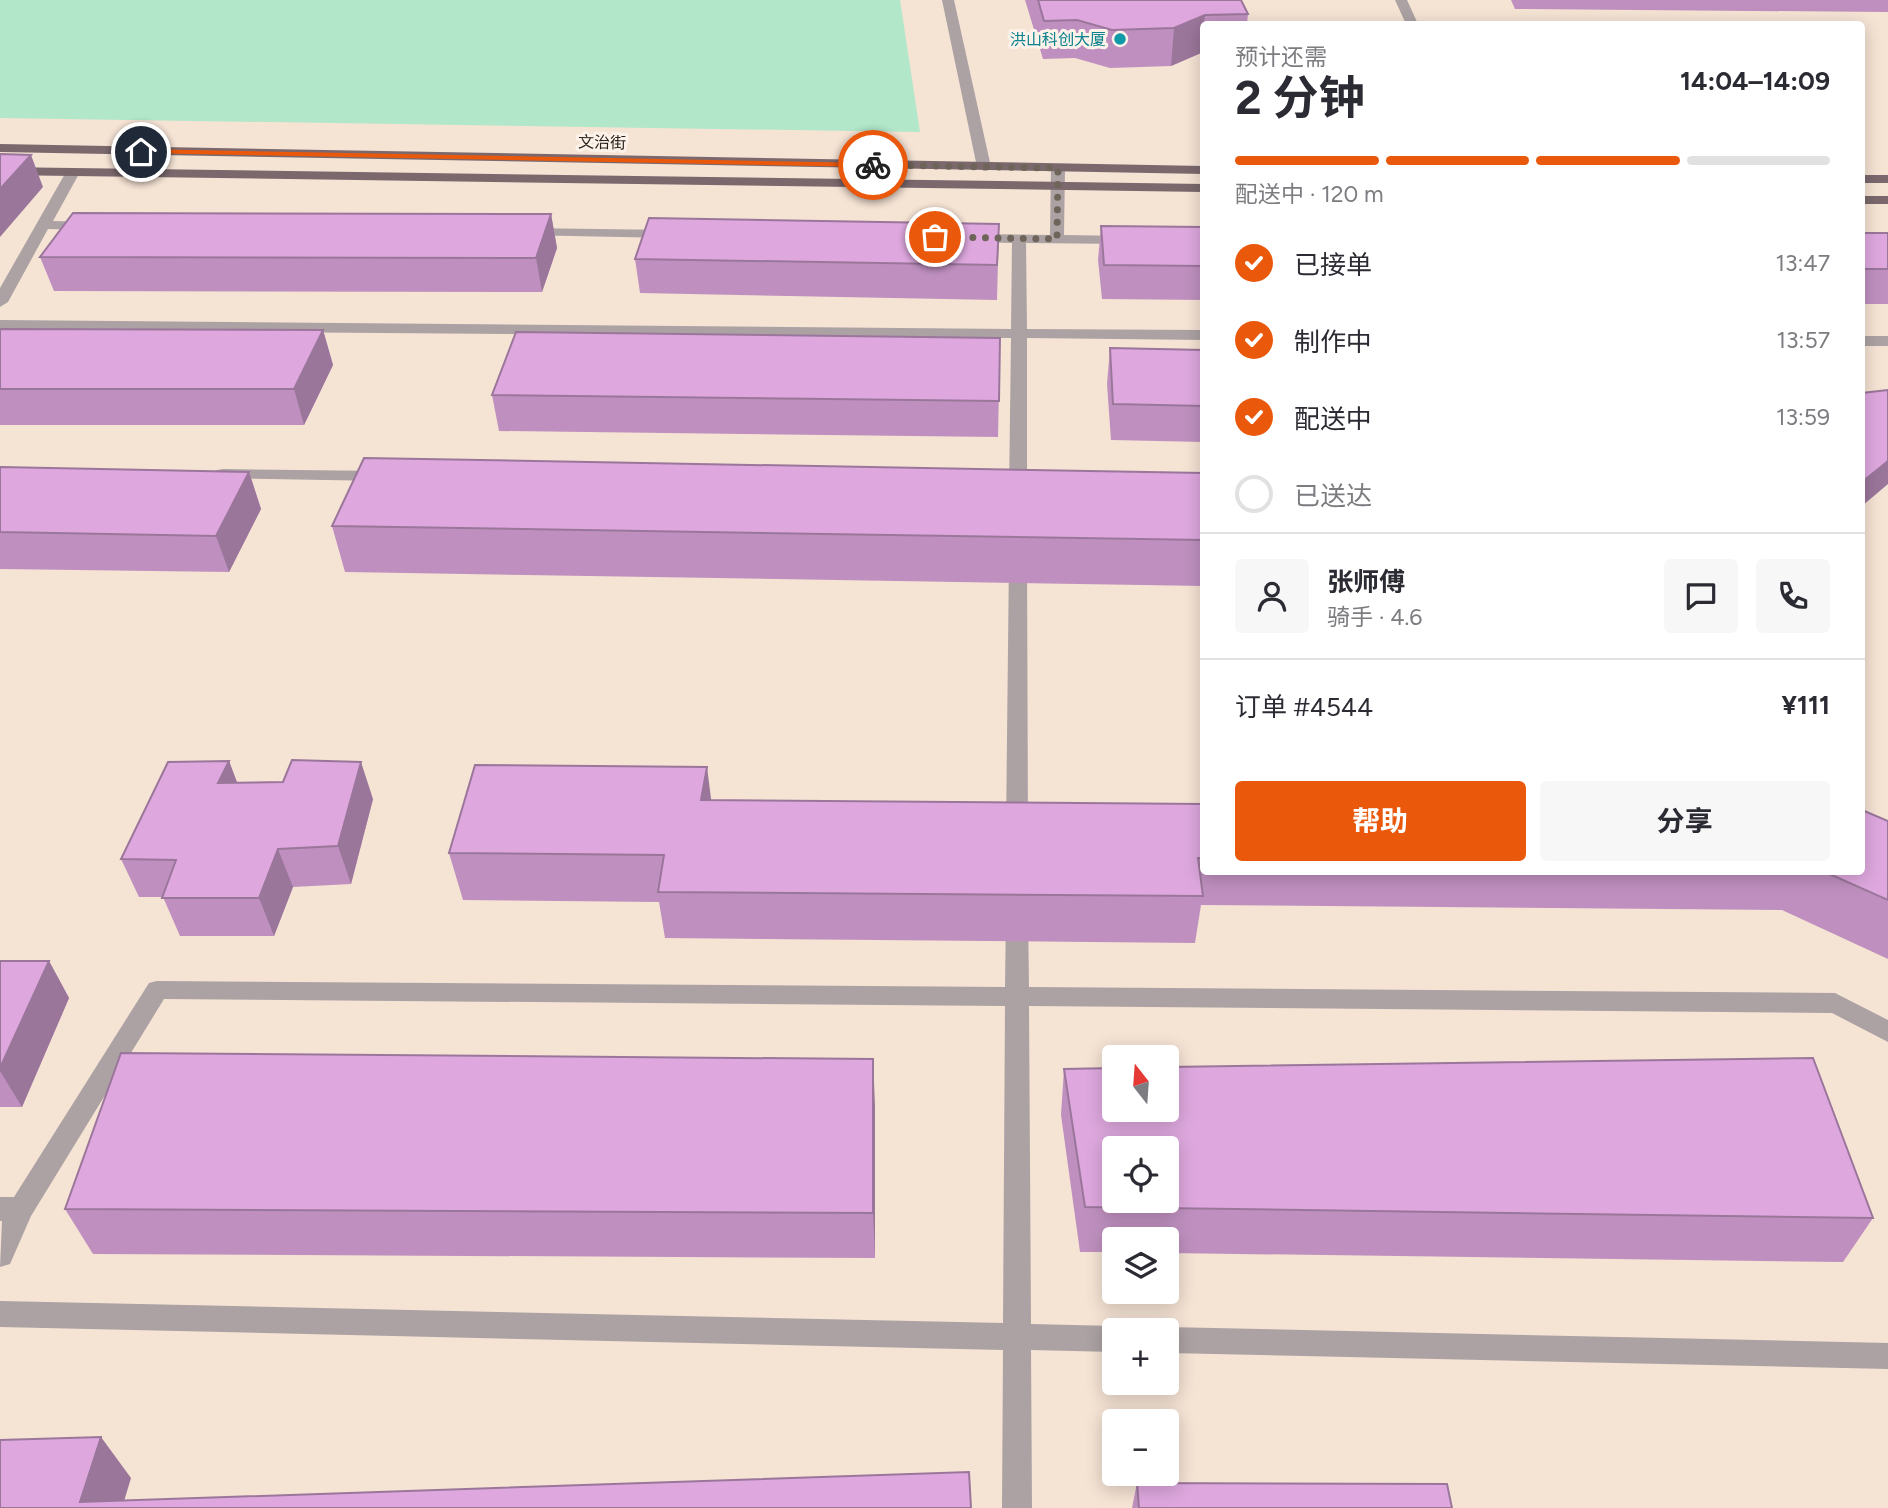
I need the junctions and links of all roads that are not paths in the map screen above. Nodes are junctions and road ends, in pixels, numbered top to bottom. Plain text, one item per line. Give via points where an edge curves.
1 (948, 0) edge
2 (1401, 0) edge
3 (1411, 21) edge
4 (0, 148) edge
5 (984, 167) junction
6 (1058, 168) junction
7 (1200, 170) edge
8 (0, 171) edge
9 (74, 172) junction
10 (1865, 179) edge
11 (1888, 179) edge
12 (1058, 186) junction
13 (1200, 188) edge
14 (1865, 200) edge
15 (1888, 200) edge
16 (43, 225) junction
17 (99, 226) edge
18 (503, 232) edge
19 (684, 234) edge
20 (949, 237) edge
21 (1018, 239) junction
22 (1057, 239) junction
23 (1137, 240) edge
24 (0, 302) edge
25 (0, 325) edge
26 (1019, 334) junction
27 (1200, 335) edge
28 (1865, 341) edge
29 (1888, 341) edge
30 (209, 473) edge
31 (404, 476) edge
32 (1018, 512) edge
33 (1018, 540) edge
34 (1017, 858) edge
35 (1017, 886) edge
36 (1017, 996) junction
37 (1888, 1032) edge
38 (10, 1209) edge
39 (0, 1255) edge
40 (0, 1314) edge
41 (1017, 1336) junction
42 (1102, 1339) edge
43 (1179, 1340) edge
44 (1888, 1356) edge
45 (1017, 1508) edge

1 - 5 street
2 - 3 street
4 - 5 main road, 文治街
5 - 6 main road, 文治街
6 - 7 main road, 文治街
6 - 12 street
8 - 9 main road, 文治街
9 - 12 main road, 文治街
9 - 16 street
10 - 11 main road
12 - 13 main road, 文治街
12 - 22 street
14 - 15 main road
16 - 17 street
16 - 24 street
18 - 19 street
20 - 21 street
21 - 22 street
21 - 26 street
22 - 23 street
25 - 26 street
26 - 27 street
26 - 32 street
28 - 29 street
30 - 31 street
33 - 34 street
35 - 36 street
36 - 37 street via 1835,1003
36 - 38 street via 156,990
36 - 41 street
38 - 39 street
40 - 41 street
41 - 42 street
41 - 45 street
43 - 44 street

